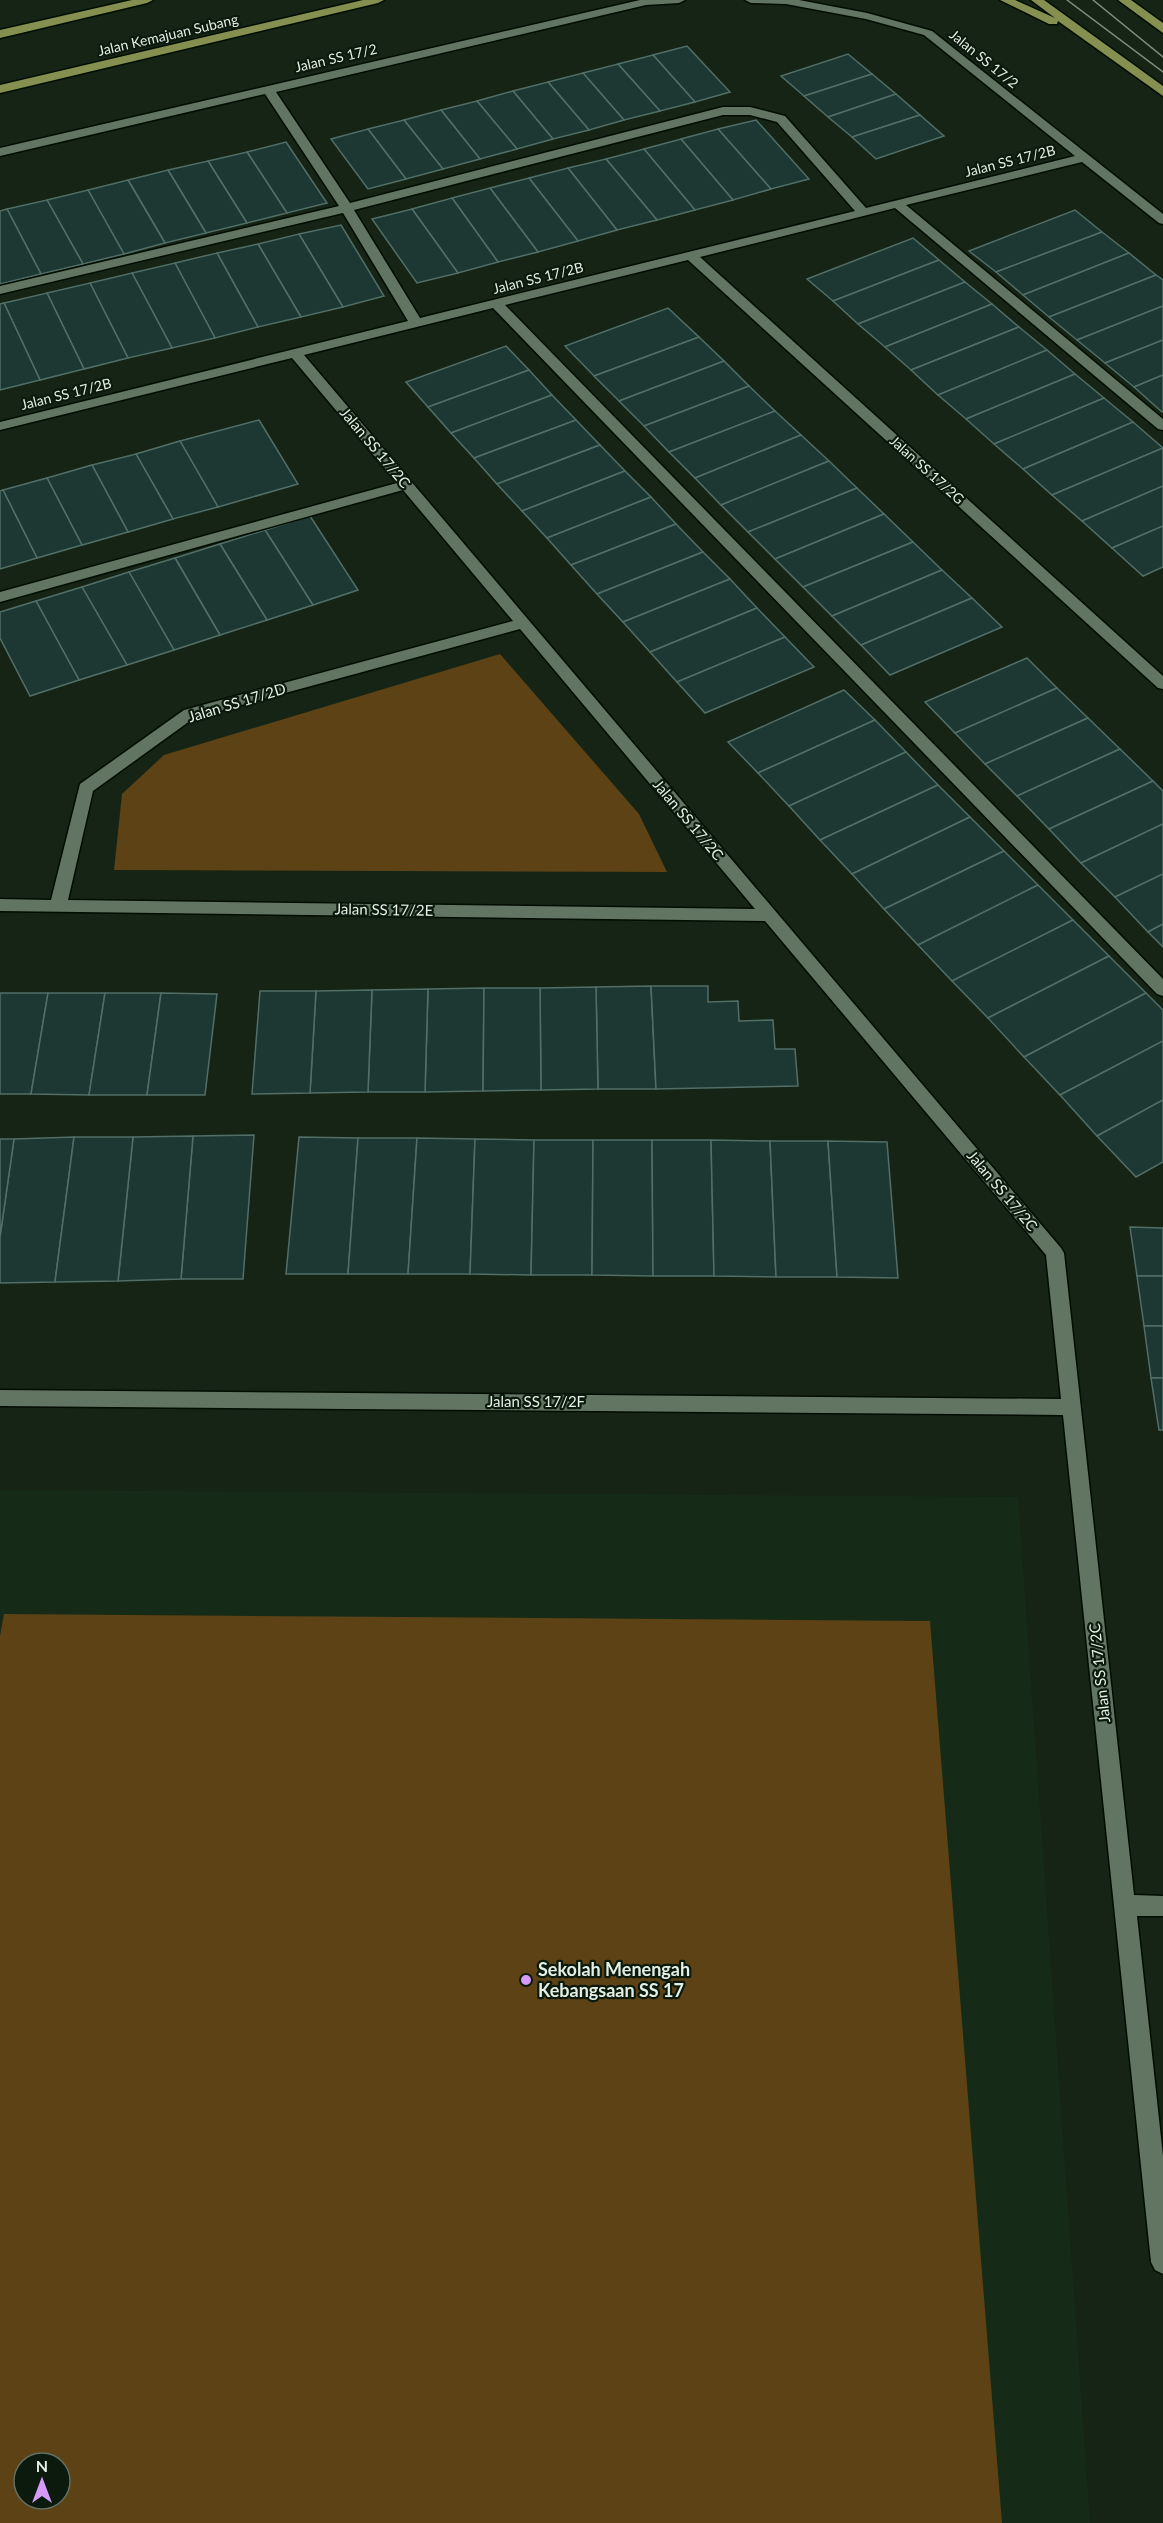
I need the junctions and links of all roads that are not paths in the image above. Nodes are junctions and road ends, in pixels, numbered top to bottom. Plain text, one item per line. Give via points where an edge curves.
1 (147, 0) edge
2 (378, 0) edge
3 (679, 0) edge
4 (751, 0) edge
5 (1006, 0) edge
6 (1036, 0) edge
7 (1124, 0) edge
8 (1131, 0) edge
9 (310, 2) edge
10 (1147, 17) junction
11 (1163, 28) edge
12 (247, 32) junction
13 (0, 34) edge
14 (1092, 40) junction
15 (0, 89) edge
16 (268, 89) junction
17 (1163, 92) edge
18 (0, 152) edge
19 (1083, 158) junction
20 (897, 204) junction
21 (347, 208) junction
22 (863, 212) junction
23 (1163, 220) edge
24 (691, 255) junction
25 (0, 290) edge
26 (496, 303) junction
27 (416, 323) junction
28 (295, 353) junction
29 (0, 426) edge
30 (1163, 426) edge
31 (405, 485) junction
32 (0, 597) edge
33 (522, 624) junction
34 (1163, 684) edge
35 (0, 905) edge
36 (58, 906) junction
37 (768, 915) junction
38 (1163, 990) edge
39 (0, 1398) edge
40 (1071, 1407) junction
41 (1124, 1905) junction
42 (1163, 1906) edge
43 (1163, 2262) edge

1 - 13 main road
2 - 12 main road, Jalan Kemajuan Subang
3 - 16 street, Jalan SS 17/2 via 646,2
4 - 19 street, Jalan SS 17/2 via 809,5 928,33
5 - 14 main road
6 - 14 main road
7 - 10 main road
8 - 10 main road
9 - 12 main road
10 - 11 main road
12 - 15 main road, Jalan Kemajuan Subang
14 - 17 main road
16 - 18 street, Jalan SS 17/2
16 - 21 street
19 - 20 street, Jalan SS 17/2B
19 - 23 street, Jalan SS 17/2
20 - 22 street, Jalan SS 17/2B
20 - 30 street
21 - 22 street via 723,111 750,111 782,119
21 - 25 street
21 - 27 street
22 - 24 street, Jalan SS 17/2B
24 - 26 street, Jalan SS 17/2B
24 - 34 street, Jalan SS 17/2G
26 - 27 street, Jalan SS 17/2B
26 - 38 street
27 - 28 street, Jalan SS 17/2B
28 - 29 street, Jalan SS 17/2B
28 - 31 street, Jalan SS 17/2C
31 - 32 street
31 - 33 street, Jalan SS 17/2C
33 - 36 street, Jalan SS 17/2D via 189,714 86,788
33 - 37 street, Jalan SS 17/2C
35 - 36 street, Jalan SS 17/2E
36 - 37 street, Jalan SS 17/2E
37 - 40 street, Jalan SS 17/2C via 1055,1253
39 - 40 street, Jalan SS 17/2F
40 - 41 street, Jalan SS 17/2C
41 - 42 street
41 - 43 street, Jalan SS 17/2C

